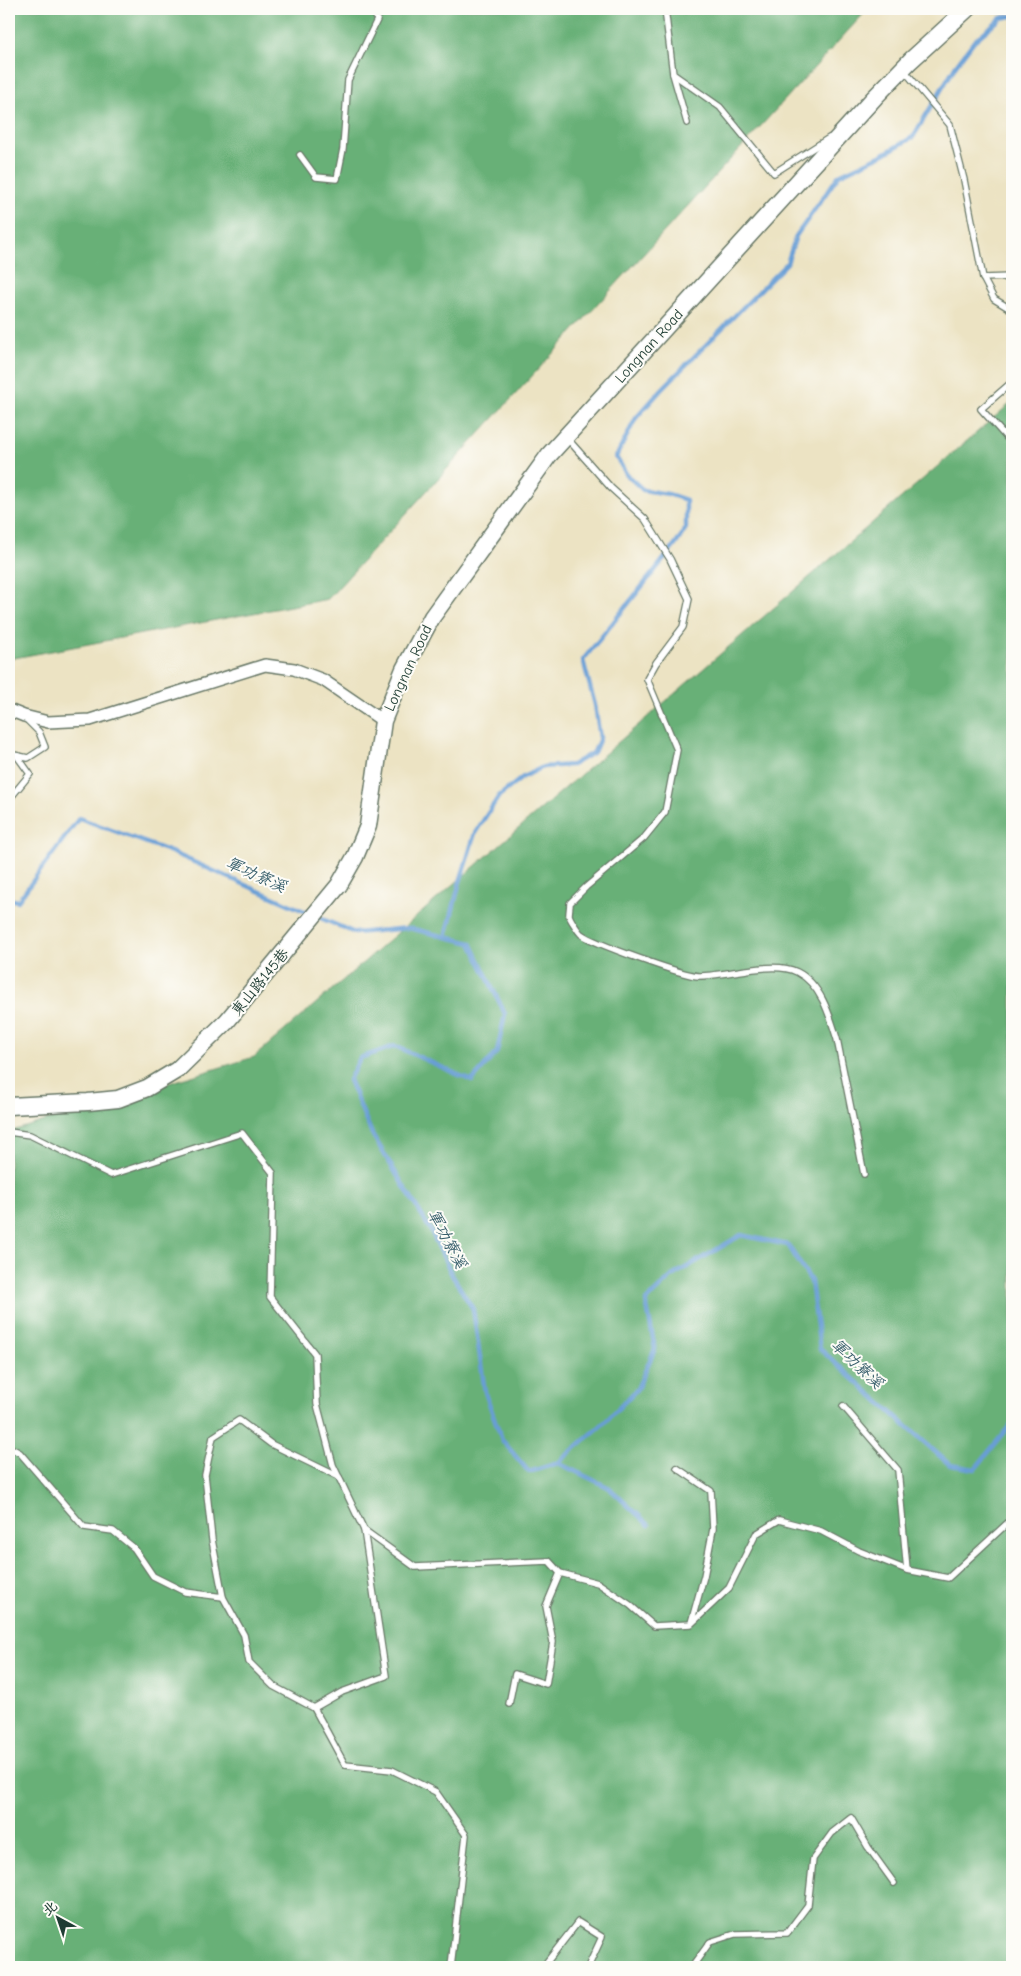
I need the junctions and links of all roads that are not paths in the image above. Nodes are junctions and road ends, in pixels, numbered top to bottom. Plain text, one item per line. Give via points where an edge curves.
1 (374, 9) edge
2 (665, 9) edge
3 (967, 9) edge
4 (903, 68) junction
5 (673, 74) junction
6 (687, 124) dead end
7 (850, 125) junction
8 (300, 156) dead end
9 (1012, 277) edge
10 (983, 278) junction
11 (1012, 310) edge
12 (1012, 382) edge
13 (566, 437) junction
14 (1012, 438) edge
15 (9, 710) edge
16 (24, 716) junction
17 (383, 721) junction
18 (9, 754) edge
19 (17, 756) junction
20 (11, 797) dead end
21 (9, 1106) edge
22 (9, 1132) edge
23 (864, 1174) dead end
24 (843, 1406) dead end
25 (9, 1447) edge
26 (677, 1468) dead end
27 (339, 1477) junction
28 (1012, 1520) edge
29 (364, 1530) junction
30 (907, 1570) junction
31 (560, 1573) junction
32 (223, 1597) junction
33 (691, 1624) junction
34 (510, 1704) dead end
35 (314, 1708) junction
36 (894, 1884) dead end
37 (451, 1967) edge
38 (544, 1967) edge
39 (588, 1967) edge
40 (692, 1967) edge

1 - 8 lane via 377,20 348,80 343,150 337,179 316,177
2 - 5 lane
3 - 4 street, Longnan Road
4 - 7 street, Longnan Road
4 - 10 lane via 950,125
5 - 6 lane
5 - 7 lane via 720,107 774,173
7 - 13 street, Longnan Road
9 - 10 lane
10 - 11 lane via 994,298
12 - 14 lane via 981,409 1008,438
13 - 17 street, Longnan Road via 432,617 404,669
13 - 23 lane via 611,488 645,519 670,559 688,599 683,627 647,679 677,750 665,812 644,838 570,903 569,916 582,934 640,958 698,976 786,968 798,972 811,983 824,1001 837,1039
15 - 16 street
16 - 17 street via 48,722 90,720 265,665 294,669 323,680
16 - 19 lane via 39,732 45,747 28,758
17 - 21 street, 東山路145巷 via 368,826 355,857 339,884 227,1021 177,1070 147,1088 118,1099
18 - 19 lane
19 - 20 lane via 30,774
22 - 27 lane via 30,1134 111,1175 242,1133 273,1173 270,1297 315,1354 317,1404
24 - 30 lane via 898,1470
25 - 32 lane via 20,1453 84,1527 112,1531 134,1548 153,1576 185,1592
26 - 33 lane via 710,1490 713,1529
27 - 29 lane
27 - 32 lane via 272,1444 239,1420 213,1437 205,1475 212,1540
28 - 30 lane via 948,1578
29 - 31 lane via 415,1567 549,1561
29 - 35 lane via 386,1676 342,1692
30 - 33 lane via 859,1551 821,1531 779,1520 756,1534 729,1588
31 - 33 lane via 598,1583 654,1626
31 - 34 lane via 546,1606 553,1642 546,1684 515,1674
32 - 35 lane via 244,1635 249,1662 273,1686
35 - 37 lane via 345,1764 392,1770 436,1792 466,1835
36 - 40 lane via 850,1818 832,1833 813,1859 808,1905 787,1933 735,1934 710,1942
38 - 39 lane via 578,1922 602,1936

